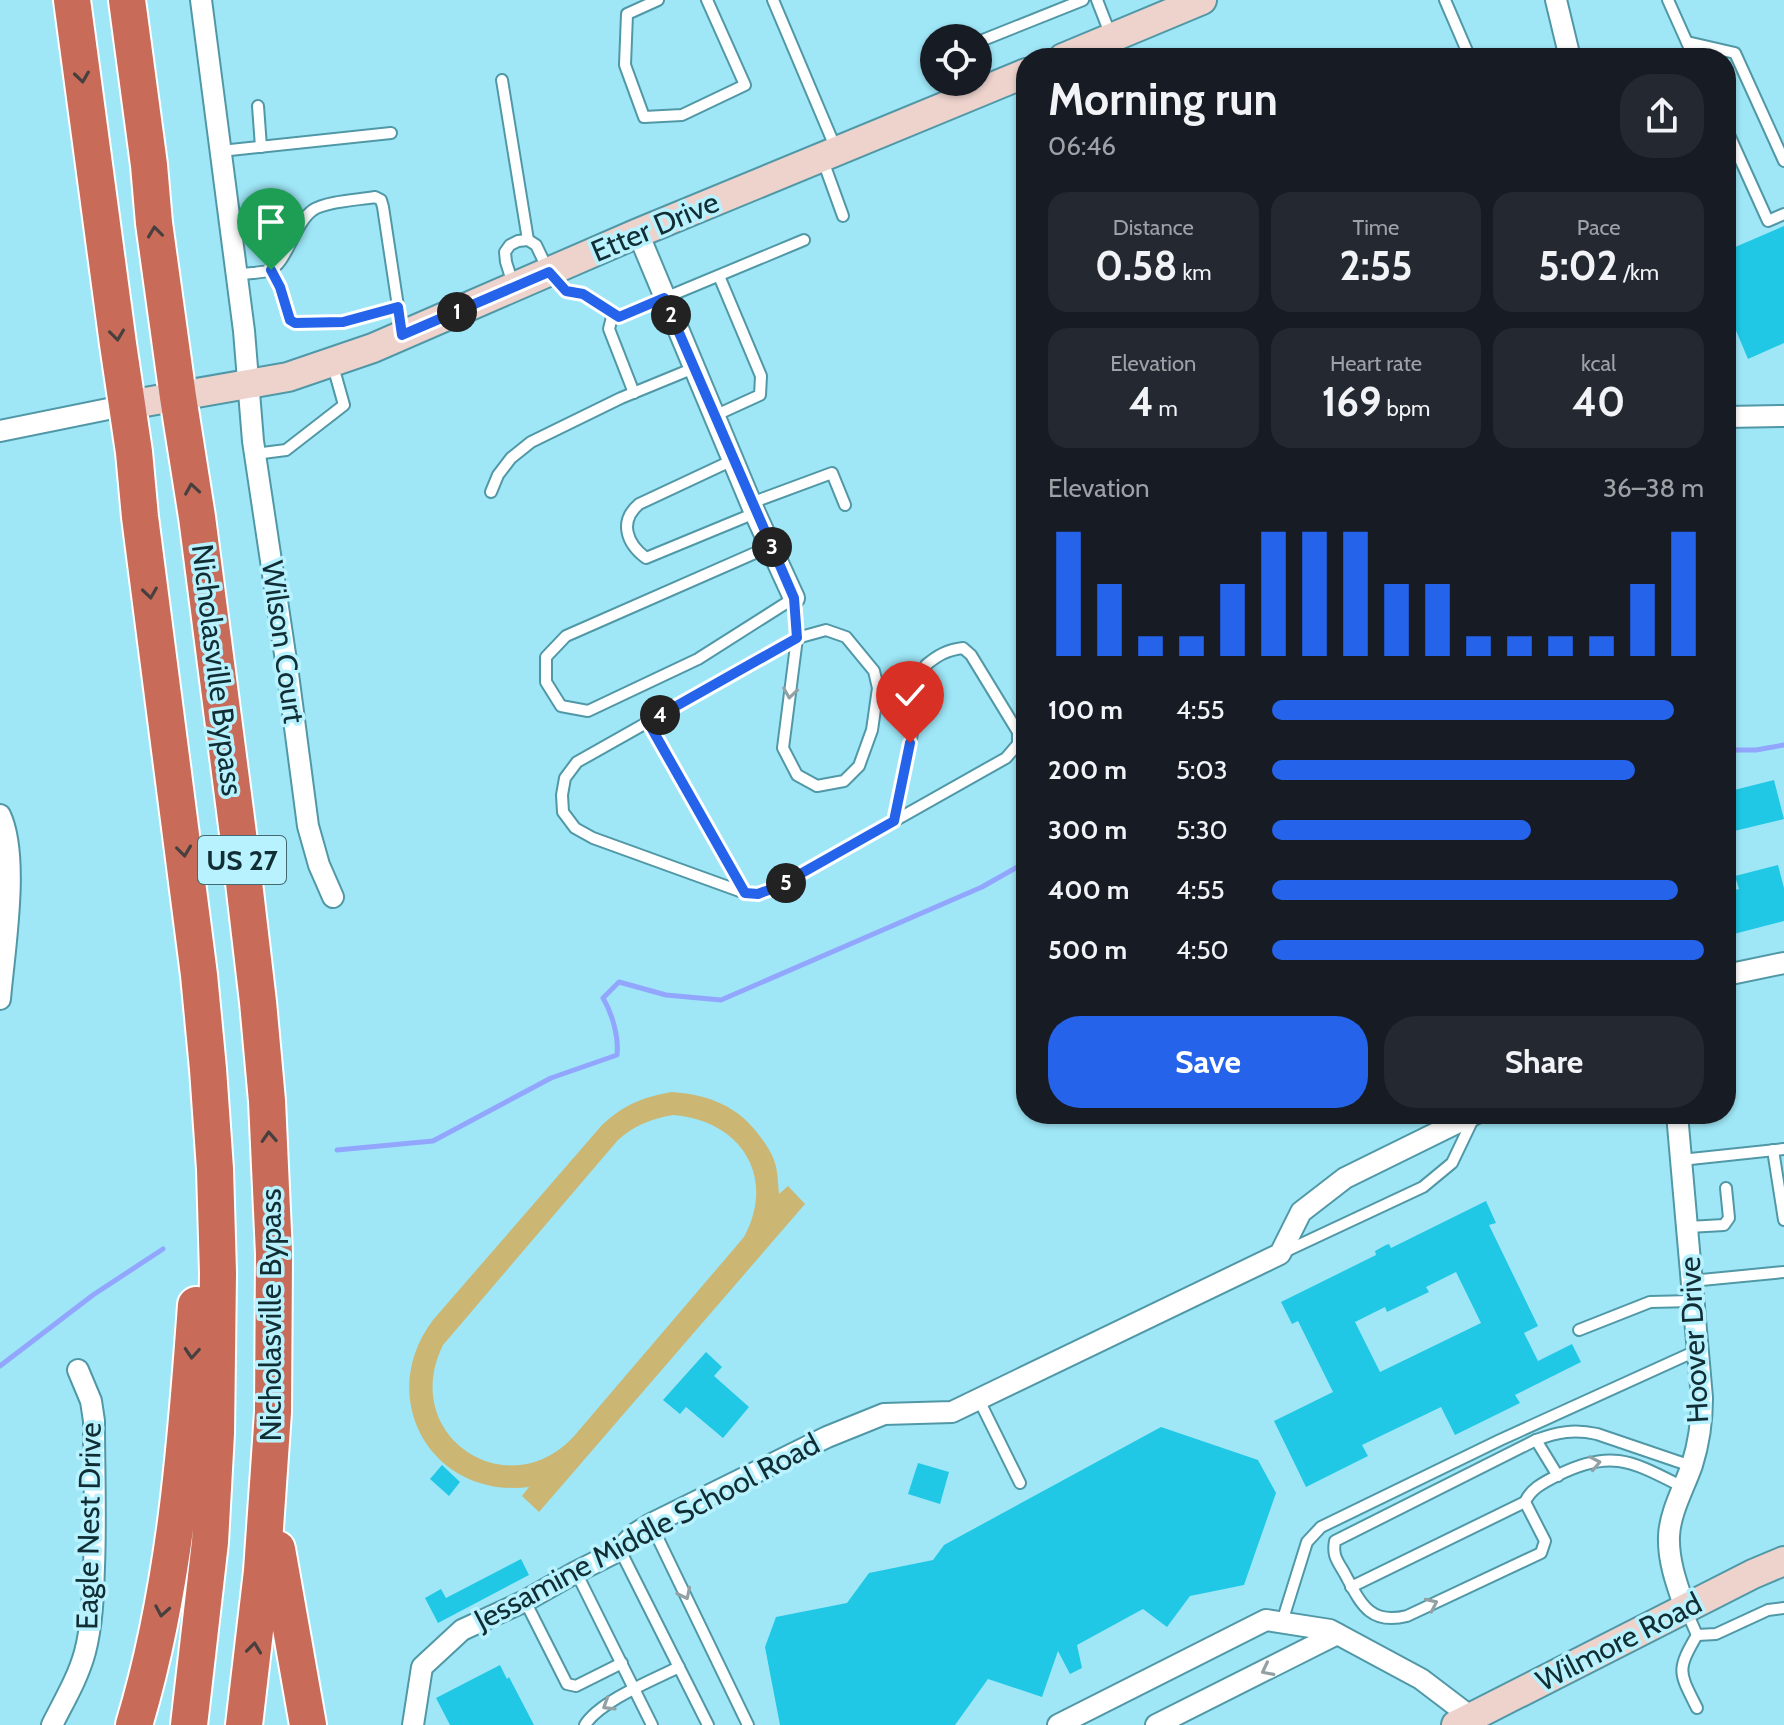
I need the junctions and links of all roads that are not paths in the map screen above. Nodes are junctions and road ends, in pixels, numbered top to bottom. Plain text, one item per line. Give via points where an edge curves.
1 (72, 0) edge
2 (127, 0) edge
3 (201, 0) edge
4 (658, 0) edge
5 (707, 0) edge
6 (773, 0) edge
7 (1083, 0) edge
8 (1097, 0) edge
9 (1445, 0) edge
10 (1556, 0) edge
11 (1668, 0) edge
12 (1190, 2) edge
13 (992, 36) edge
14 (1112, 38) junction
15 (1687, 42) junction
16 (1088, 48) edge
17 (1466, 48) edge
18 (1568, 48) edge
19 (1690, 48) edge
20 (1713, 48) edge
21 (1736, 55) edge
22 (1016, 76) edge
23 (502, 80) dead end
24 (258, 106) dead end
25 (391, 133) dead end
26 (261, 147) junction
27 (1736, 150) edge
28 (221, 151) junction
29 (829, 154) junction
30 (1784, 161) edge
31 (1784, 214) edge
32 (843, 216) dead end
33 (638, 233) junction
34 (528, 240) junction
35 (804, 240) dead end
36 (271, 270) junction
37 (549, 272) junction
38 (237, 275) junction
39 (719, 276) junction
40 (513, 287) junction
41 (664, 298) junction
42 (398, 307) junction
43 (613, 313) junction
44 (402, 335) junction
45 (332, 362) junction
46 (694, 368) junction
47 (249, 383) junction
48 (634, 393) junction
49 (178, 397) junction
50 (128, 405) junction
51 (714, 416) junction
52 (1784, 416) edge
53 (1736, 417) edge
54 (0, 431) edge
55 (255, 454) junction
56 (733, 460) junction
57 (491, 492) dead end
58 (845, 505) dead end
59 (753, 508) junction
60 (771, 546) junction
61 (794, 598) junction
62 (797, 638) junction
63 (648, 722) junction
64 (1016, 729) edge
65 (1016, 746) edge
66 (0, 815) edge
67 (894, 821) junction
68 (745, 893) junction
69 (333, 897) dead end
70 (1784, 963) edge
71 (1736, 973) edge
72 (201, 995) junction
73 (0, 999) edge
74 (1456, 1124) edge
75 (1471, 1124) edge
76 (1678, 1124) edge
77 (1778, 1150) edge
78 (1681, 1160) junction
79 (1726, 1188) dead end
80 (1784, 1220) edge
81 (1688, 1227) junction
82 (1280, 1254) junction
83 (1784, 1272) edge
84 (1692, 1291) junction
85 (1579, 1330) dead end
86 (1698, 1350) junction
87 (78, 1370) dead end
88 (979, 1400) junction
89 (1536, 1440) junction
90 (1691, 1466) junction
91 (1558, 1476) junction
92 (1020, 1483) dead end
93 (1683, 1487) junction
94 (268, 1493) junction
95 (1525, 1502) junction
96 (651, 1524) junction
97 (620, 1550) junction
98 (1784, 1561) edge
99 (576, 1572) junction
100 (1351, 1587) junction
101 (525, 1601) junction
102 (1685, 1608) junction
103 (1784, 1608) edge
104 (1282, 1622) junction
105 (1337, 1634) junction
106 (1697, 1635) junction
107 (622, 1663) junction
108 (679, 1667) junction
109 (635, 1689) junction
110 (1697, 1708) dead end
111 (1463, 1721) edge
112 (52, 1725) edge
113 (134, 1725) edge
114 (189, 1725) edge
115 (244, 1725) edge
116 (308, 1725) edge
117 (413, 1725) edge
118 (585, 1725) edge
119 (652, 1725) edge
120 (708, 1725) edge
121 (748, 1725) edge
122 (1058, 1725) edge
123 (1156, 1725) edge

1 -> 50 highway, Nicholasville Bypass / US 27
49 -> 2 highway, Nicholasville Bypass / US 27
3 - 28 street, Wilson Court
4 - 5 lane via 627,14 625,65 644,117 682,115 745,85
6 - 29 lane
7 - 13 lane
8 - 14 lane
9 - 17 lane
10 - 18 street
11 - 15 lane
12 - 14 street
14 - 16 street
15 - 19 lane
15 - 20 lane
21 - 30 lane
22 - 29 street, Etter Drive
23 - 34 lane
24 - 26 lane
25 - 26 lane
26 - 28 lane
27 - 31 lane via 1768,221
28 - 38 street, Wilson Court
29 - 32 lane
29 - 33 street, Etter Drive
33 - 37 street, Etter Drive
33 - 41 street
34 - 37 lane
34 - 40 lane via 505,252
35 - 39 lane
36 - 38 lane
36 - 42 lane via 295,323 343,322
36 - 42 lane via 313,210 375,197 383,207
37 - 40 street, Etter Drive
37 - 43 lane via 566,291 583,294
38 - 47 street, Wilson Court
39 - 41 lane
39 - 51 lane via 761,376 760,395
40 - 44 street, Etter Drive
41 - 43 lane via 619,317
41 - 46 street
42 - 44 lane
43 - 48 lane via 609,329
44 - 45 street, Etter Drive
45 - 47 street, Etter Drive
45 - 55 lane via 344,405 286,450
46 - 48 lane
46 - 51 street
47 - 49 street, Etter Drive
47 - 55 street, Wilson Court
48 - 57 lane via 531,442 511,458
49 - 50 street, Etter Drive
94 -> 49 highway, Nicholasville Bypass / US 27 via 274,1267 263,1051
50 - 54 street, Etter Drive
50 -> 72 highway, Nicholasville Bypass / US 27
51 - 56 street
52 - 53 street
55 - 69 street, Wilson Court via 308,826
56 - 59 street
56 - 59 lane via 639,504 626,522 629,538 646,558
58 - 59 lane via 832,473
59 - 60 street
60 - 61 street
60 - 61 lane via 566,636 546,657 546,682 561,706 588,711 698,659
61 - 62 lane
62 -> 62 lane via 783,748 797,775 817,786 844,781 859,766 872,730 878,688 874,671 846,637 826,630
62 - 63 lane
63 - 68 lane
63 - 68 lane via 577,762 565,778 563,812 575,828 593,838
64 - 67 lane via 963,648 948,650 926,665
65 - 67 lane via 1006,758
66 - 73 street via 9,841
67 - 68 lane via 779,886
70 - 71 street
72 -> 113 highway via 198,1282 190,1392 173,1547
72 - 114 highway, Nicholasville Bypass / US 27 via 215,1169 218,1379 210,1542
74 - 82 street via 1345,1178 1301,1212
75 - 82 lane via 1452,1163 1423,1187
76 - 78 street, Hoover Drive
77 - 78 lane
77 - 80 lane
78 - 81 street, Hoover Drive
79 - 81 lane via 1729,1218 1724,1225
81 - 84 street, Hoover Drive
82 - 88 street, Jessamine Middle School Road
83 - 84 lane
84 - 85 lane
84 - 86 street, Hoover Drive
86 - 90 street, Hoover Drive via 1702,1420
86 - 104 lane via 1321,1527 1307,1542
87 - 112 street, Eagle Nest Drive via 94,1421 93,1589 84,1655
88 - 92 lane
88 - 96 street, Jessamine Middle School Road via 952,1412 884,1414
89 - 90 lane via 1560,1431 1581,1431
89 - 91 lane
89 - 100 lane via 1335,1541 1333,1552
90 - 93 street, Hoover Drive
91 -> 93 lane via 1593,1461 1612,1460 1641,1466
91 - 95 lane via 1529,1493
93 - 102 street, Hoover Drive via 1669,1537 1671,1565
115 -> 94 highway, Nicholasville Bypass / US 27
94 - 116 highway
95 - 100 lane
100 -> 95 lane via 1374,1615 1393,1619 1541,1553 1545,1541
96 - 97 street, Jessamine Middle School Road
96 -> 121 lane
97 - 99 street, Jessamine Middle School Road
97 - 108 lane
98 - 102 street, Wilmore Road
99 - 101 street, Jessamine Middle School Road
99 - 107 lane
101 - 107 lane via 567,1684 576,1686
101 - 117 street, Jessamine Middle School Road via 462,1630 422,1667
102 - 106 lane
102 - 111 street, Wilmore Road
103 - 106 lane via 1716,1634
104 - 105 street
104 - 122 street via 1266,1620
105 - 111 street via 1421,1679
105 -> 123 street
106 - 110 lane via 1681,1674
107 - 109 lane
108 - 109 lane
108 - 120 lane
109 -> 118 lane via 600,1709
109 - 119 lane

